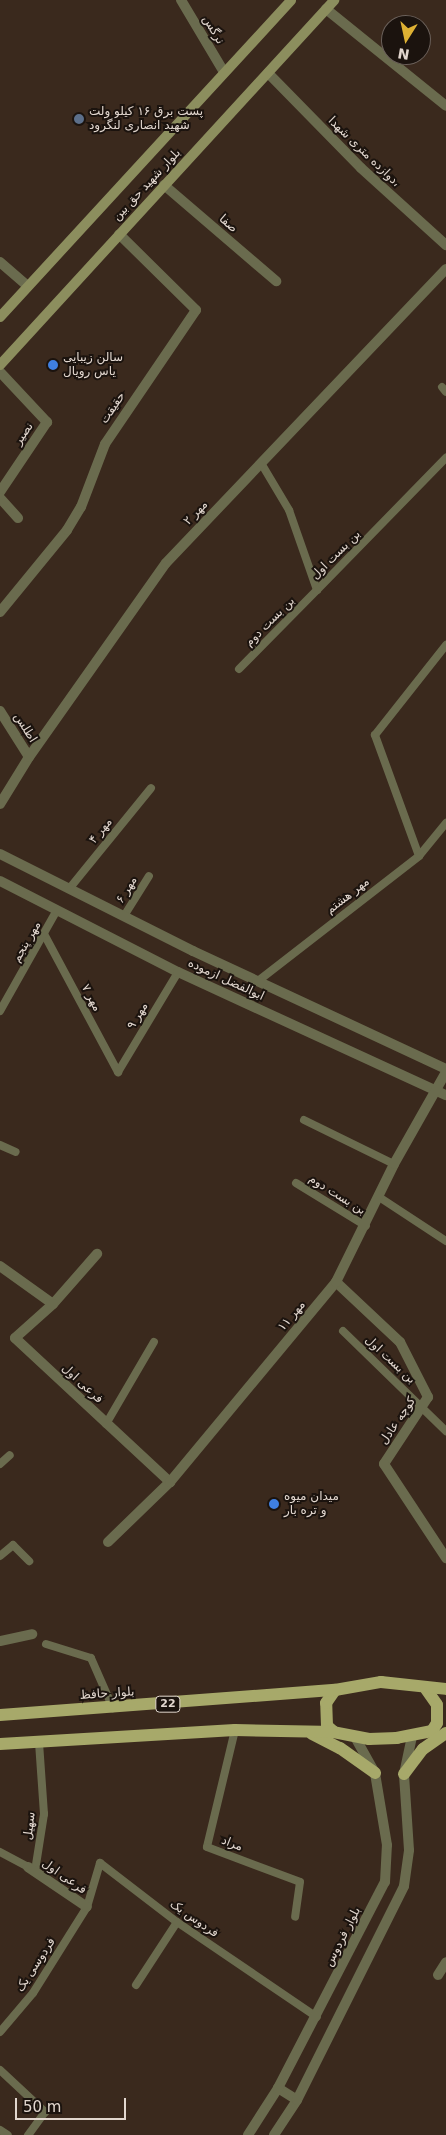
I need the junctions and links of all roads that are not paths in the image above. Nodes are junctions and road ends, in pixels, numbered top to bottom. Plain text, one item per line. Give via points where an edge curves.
1 (182, 0) edge
2 (291, 0) edge
3 (335, 0) edge
4 (326, 9) junction
5 (224, 72) junction
6 (268, 73) junction
7 (446, 106) edge
8 (164, 185) junction
9 (119, 234) junction
10 (446, 245) edge
11 (0, 262) edge
12 (446, 269) edge
13 (276, 281) dead end
14 (28, 286) junction
15 (0, 317) edge
16 (0, 365) edge
17 (0, 372) edge
18 (446, 458) edge
19 (261, 463) junction
20 (0, 492) edge
21 (0, 498) edge
22 (18, 518) dead end
23 (318, 590) junction
24 (0, 612) edge
25 (446, 645) edge
26 (239, 669) dead end
27 (0, 712) edge
28 (29, 757) junction
29 (151, 788) dead end
30 (0, 804) edge
31 (446, 823) edge
32 (0, 854) edge
33 (419, 856) junction
34 (149, 876) dead end
35 (0, 881) edge
36 (69, 889) junction
37 (57, 910) junction
38 (124, 916) junction
39 (44, 934) junction
40 (178, 972) junction
41 (258, 981) junction
42 (0, 1011) edge
43 (446, 1070) edge
44 (118, 1072) joint
45 (442, 1093) edge
46 (304, 1120) dead end
47 (0, 1145) edge
48 (16, 1152) dead end
49 (394, 1164) junction
50 (296, 1183) dead end
51 (379, 1197) junction
52 (366, 1226) junction
53 (446, 1241) edge
54 (98, 1254) dead end
55 (0, 1266) edge
56 (336, 1282) junction
57 (53, 1304) junction
58 (343, 1331) dead end
59 (154, 1342) dead end
60 (423, 1405) junction
61 (106, 1424) junction
62 (446, 1431) edge
63 (10, 1455) dead end
64 (0, 1464) edge
65 (170, 1482) junction
66 (108, 1542) dead end
67 (0, 1556) edge
68 (446, 1558) edge
69 (29, 1561) dead end
70 (32, 1634) dead end
71 (0, 1641) edge
72 (46, 1644) dead end
73 (426, 1689) junction
74 (446, 1689) edge
75 (335, 1690) junction
76 (113, 1708) junction
77 (0, 1715) edge
78 (446, 1727) edge
79 (235, 1730) junction
80 (305, 1731) junction
81 (432, 1731) junction
82 (334, 1732) junction
83 (446, 1733) edge
84 (412, 1736) junction
85 (355, 1737) junction
86 (39, 1743) junction
87 (0, 1744) edge
88 (375, 1773) junction
89 (404, 1774) junction
90 (0, 1852) edge
91 (28, 1867) junction
92 (86, 1908) junction
93 (295, 1917) dead end
94 (176, 1922) junction
95 (446, 1962) edge
96 (438, 1975) dead end
97 (136, 1985) dead end
98 (317, 2016) junction
99 (0, 2032) edge
100 (0, 2070) edge
101 (278, 2088) junction
102 (297, 2100) junction
103 (0, 2130) edge
104 (8, 2135) edge
105 (28, 2135) edge
106 (248, 2135) edge
107 (274, 2135) edge

1 - 5 street, نرگس
2 - 5 main road, بلوار شهید حق بین
3 - 4 main road, بلوار شهید حق بین
4 - 6 main road, بلوار شهید حق بین
4 - 7 street
5 - 14 main road, بلوار شهید حق بین
6 - 8 main road, بلوار شهید حق بین
6 - 10 street, دوازده متری شهدا، via 361,168
8 - 9 main road, بلوار شهید حق بین
8 - 13 street, صفا
9 - 16 main road, بلوار شهید حق بین
9 - 24 street, حقیقت via 196,310 105,444 81,507 67,530
11 - 14 street
12 - 19 street, مهر ۲
14 - 15 main road, بلوار شهید حق بین
17 - 20 street, نصیر via 47,422
18 - 23 lane, بن بست اول
19 - 23 lane, بن بست اول via 289,510
19 - 28 street, مهر ۲ via 166,563
21 - 22 street
23 - 26 lane, بن بست دوم
25 - 33 lane via 375,735
27 - 28 street, اطلس
28 - 30 street, مهر ۲
29 - 36 lane, مهر ۴
31 - 33 lane, مهر هشتم
32 - 36 street, ابوالفضل ازموده
33 - 41 lane, مهر هشتم
34 - 38 lane, مهر ۶
35 - 37 street, ابوالفضل ازموده
36 - 38 street, ابوالفضل ازموده
37 - 39 lane, مهر پنجم
37 - 40 street, ابوالفضل ازموده
38 - 41 street, ابوالفضل ازموده
39 - 42 lane, مهر پنجم
39 - 44 lane, مهر ۷
40 - 44 lane, مهر ۹
40 - 45 street, ابوالفضل ازموده
41 - 43 street, ابوالفضل ازموده
43 - 45 street, مهر ۱۱
45 - 49 street, مهر ۱۱
46 - 49 lane
47 - 48 lane
49 - 51 street, مهر ۱۱
50 - 52 lane, بن بست دوم
51 - 52 street, مهر ۱۱
51 - 53 lane
52 - 56 street, مهر ۱۱
54 - 57 street, فرعی اول
55 - 57 street
56 - 60 street, کوچه عادل via 400,1342 428,1397
56 - 65 street, مهر ۱۱
57 - 61 street, فرعی اول via 15,1338
58 - 60 lane, بن بست اول
59 - 61 lane
60 - 62 lane
60 - 68 street, کوچه عادل via 384,1464
61 - 65 street, فرعی اول
63 - 64 lane
65 - 66 street, مهر ۱۱
67 - 69 lane via 13,1545
70 - 71 street
72 - 76 lane via 91,1658
73 - 74 main road, 22
73 - 75 main road, 22 via 381,1682
73 - 81 main road via 437,1706 437,1723
75 - 76 main road, بلوار حافظ / 22
75 - 82 main road via 328,1696 325,1710 327,1726
76 - 77 main road, بلوار حافظ / 22
78 - 81 main road
79 - 80 main road
79 - 86 main road
79 - 93 lane, مراد via 207,1847 300,1882
80 - 82 main road
80 - 88 main road via 340,1748
81 - 84 main road
82 - 85 main road
83 - 89 main road via 424,1749
84 - 85 main road via 384,1739
84 - 89 street
85 - 88 street, بلوار فردوس
86 - 87 main road
86 - 91 lane, سهیل via 44,1814 35,1871
88 - 98 street, بلوار فردوس via 388,1845 385,1882
89 - 102 street via 410,1850 404,1886
90 - 91 lane
91 - 92 street, فرعی اول
92 - 94 lane, فردوس یک via 100,1863
92 - 99 lane, فردوسی یک via 33,1993
94 - 97 lane
94 - 98 lane, فردوس یک
95 - 96 street
98 - 101 street, بلوار فردوس
100 - 105 lane via 44,2112
101 - 102 street
101 - 106 street, بلوار فردوس
102 - 107 street
103 - 104 lane

